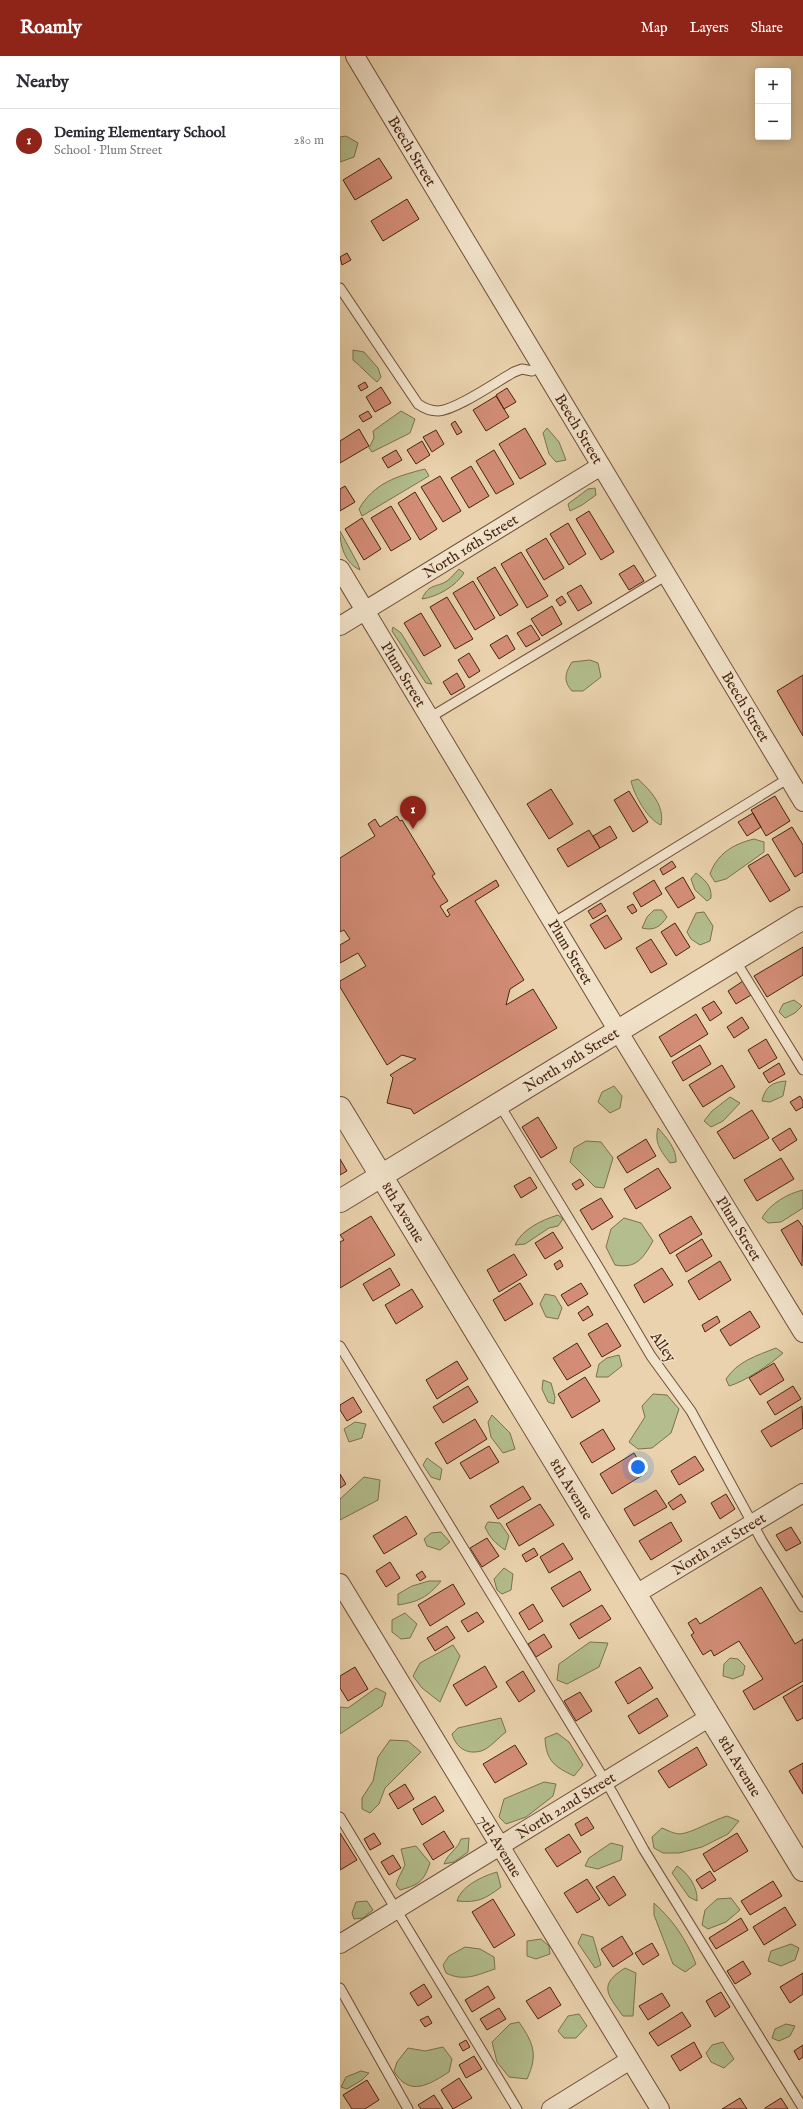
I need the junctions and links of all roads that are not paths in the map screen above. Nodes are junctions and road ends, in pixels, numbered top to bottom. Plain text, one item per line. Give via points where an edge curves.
1 (355, 56) edge
2 (340, 288) edge
3 (541, 366) junction
4 (601, 466) junction
5 (340, 569) edge
6 (667, 575) junction
7 (365, 611) junction
8 (340, 626) edge
9 (429, 718) junction
10 (789, 778) junction
11 (803, 802) edge
12 (803, 918) edge
13 (553, 923) junction
14 (735, 960) junction
15 (618, 1031) junction
16 (803, 1070) edge
17 (499, 1104) junction
18 (340, 1108) edge
19 (381, 1176) junction
20 (340, 1201) edge
21 (803, 1334) edge
22 (340, 1346) edge
23 (803, 1493) edge
24 (752, 1524) junction
25 (340, 1583) edge
26 (636, 1594) junction
27 (803, 1607) edge
28 (710, 1717) junction
29 (605, 1781) junction
30 (340, 1817) edge
31 (500, 1846) junction
32 (803, 1870) edge
33 (396, 1910) junction
34 (340, 1944) edge
35 (340, 1988) edge
36 (630, 2060) junction
37 (803, 2108) edge
38 (408, 2109) edge
39 (517, 2109) edge
40 (551, 2109) edge
41 (660, 2109) edge

1 - 3 street, Beech Street
2 - 3 lane via 418,404 426,410 440,411 452,407 514,372 522,369 532,371
3 - 4 street, Beech Street
4 - 6 street, Beech Street
4 - 7 street, North 16th Street
5 - 7 street, Plum Street
6 - 9 lane
6 - 10 street, Beech Street
7 - 8 street, North 16th Street
7 - 9 street, Plum Street
9 - 13 street, Plum Street
10 - 11 street, Beech Street
10 - 13 lane
12 - 14 street, North 19th Street
13 - 15 street, Plum Street
14 - 15 street, North 19th Street
14 - 16 lane
15 - 17 street, North 19th Street
15 - 21 street, Plum Street
17 - 19 street, North 19th Street
17 - 24 lane, Alley via 651,1356 694,1417
18 - 19 street, 8th Avenue
19 - 20 street, North 19th Street
19 - 26 street, 8th Avenue
22 - 29 lane
23 - 24 street, North 21st Street
24 - 26 street, North 21st Street
24 - 27 lane, Alley
25 - 31 street, 7th Avenue
26 - 28 street, 8th Avenue
28 - 29 street, North 22nd Street
28 - 32 street, 8th Avenue
29 - 31 street, North 22nd Street
29 - 37 lane via 644,1850
30 - 33 lane
31 - 33 street, North 22nd Street
31 - 36 street, 7th Avenue
33 - 34 street, North 22nd Street
33 - 39 lane
35 - 38 lane
36 - 40 street
36 - 41 street, 7th Avenue

